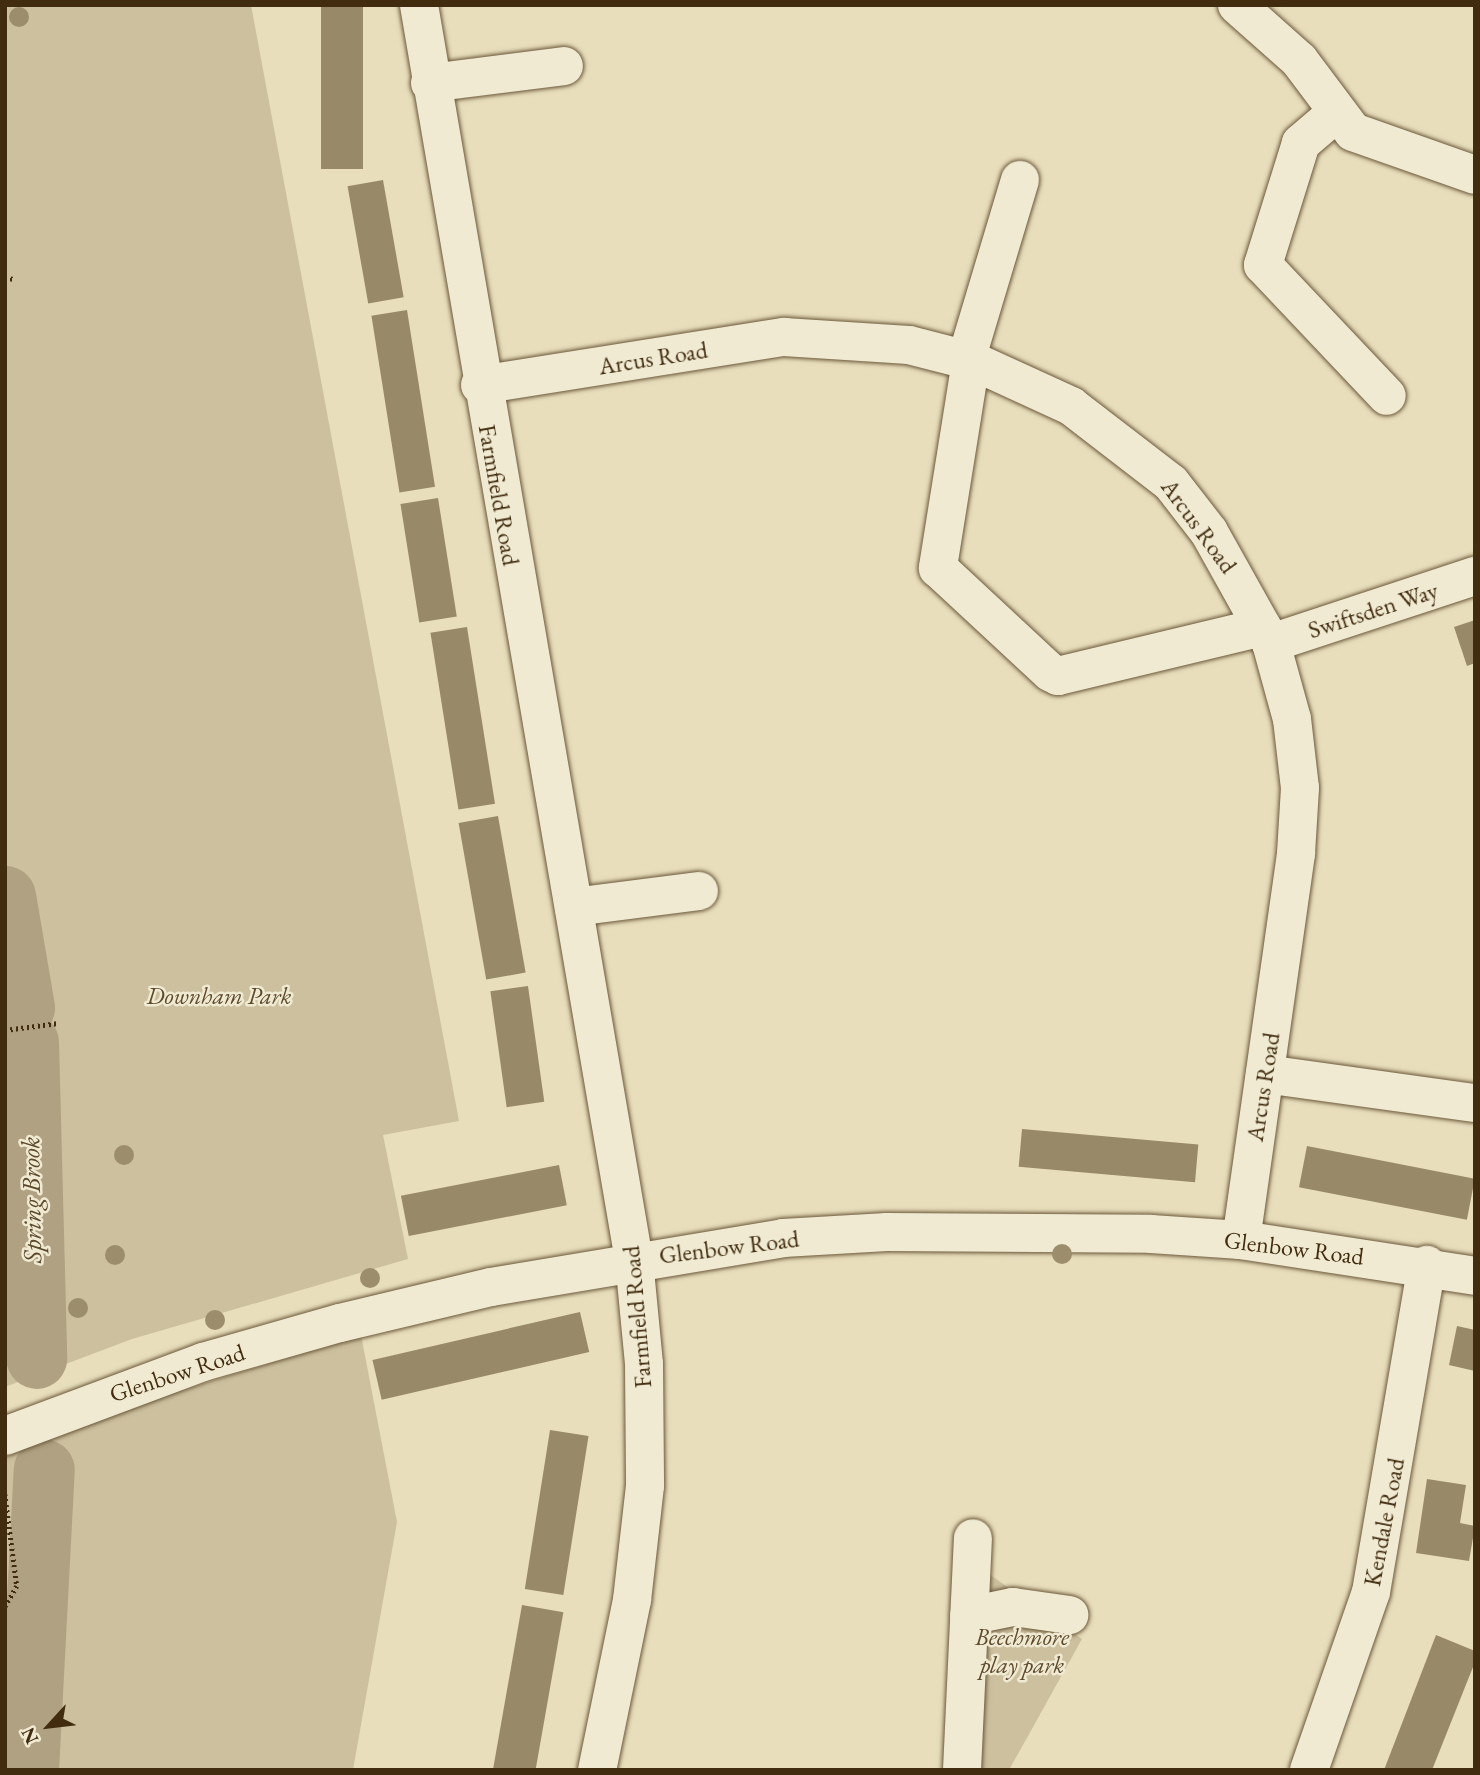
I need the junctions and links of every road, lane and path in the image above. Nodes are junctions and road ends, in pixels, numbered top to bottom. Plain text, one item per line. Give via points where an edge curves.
1 (419, 5) edge
2 (1237, 5) edge
3 (564, 66) dead end
4 (430, 83) junction
5 (1335, 114) junction
6 (1475, 175) edge
7 (1020, 180) dead end
8 (5, 276) edge
9 (13, 279) dead end
10 (969, 360) junction
11 (480, 385) junction
12 (1387, 396) dead end
13 (1475, 576) edge
14 (1267, 635) junction
15 (699, 891) dead end
16 (574, 907) junction
17 (59, 1023) dead end
18 (6, 1030) edge
19 (1265, 1074) junction
20 (1475, 1103) edge
21 (1241, 1240) junction
22 (634, 1260) junction
23 (1427, 1265) junction
24 (1475, 1276) edge
25 (5, 1436) edge
26 (5, 1494) edge
27 (973, 1538) dead end
28 (5, 1607) edge
29 (1069, 1615) dead end
30 (969, 1616) junction
31 (597, 1770) edge
32 (962, 1770) edge
33 (1309, 1770) edge

1 - 4 street, Farmfield Road
2 - 5 street via 1299,61
3 - 4 street
4 - 11 street, Farmfield Road
5 - 6 street via 1353,132
5 - 12 street via 1301,143 1264,265
7 - 10 street
8 - 9 path
10 - 11 street, Arcus Road via 909,345 784,337
10 - 14 street, Arcus Road via 1071,407 1171,483 1209,532
10 - 14 street, Swiftsden Way via 938,568 1050,672 1071,673
11 - 16 street, Farmfield Road
13 - 14 street, Swiftsden Way
14 - 19 street, Arcus Road via 1292,719 1300,788
15 - 16 street
16 - 22 street, Farmfield Road
17 - 18 path
19 - 20 street
19 - 21 street, Arcus Road
21 - 22 street, Glenbow Road via 887,1232
21 - 23 street, Glenbow Road
22 - 25 street, Glenbow Road via 327,1326 137,1384
22 - 31 street, Farmfield Road via 645,1364 645,1486 632,1600
23 - 24 street, Glenbow Road
23 - 33 street, Kendale Road via 1371,1592
26 - 28 path via 17,1586
27 - 30 street
29 - 30 street via 1035,1607
30 - 32 street

